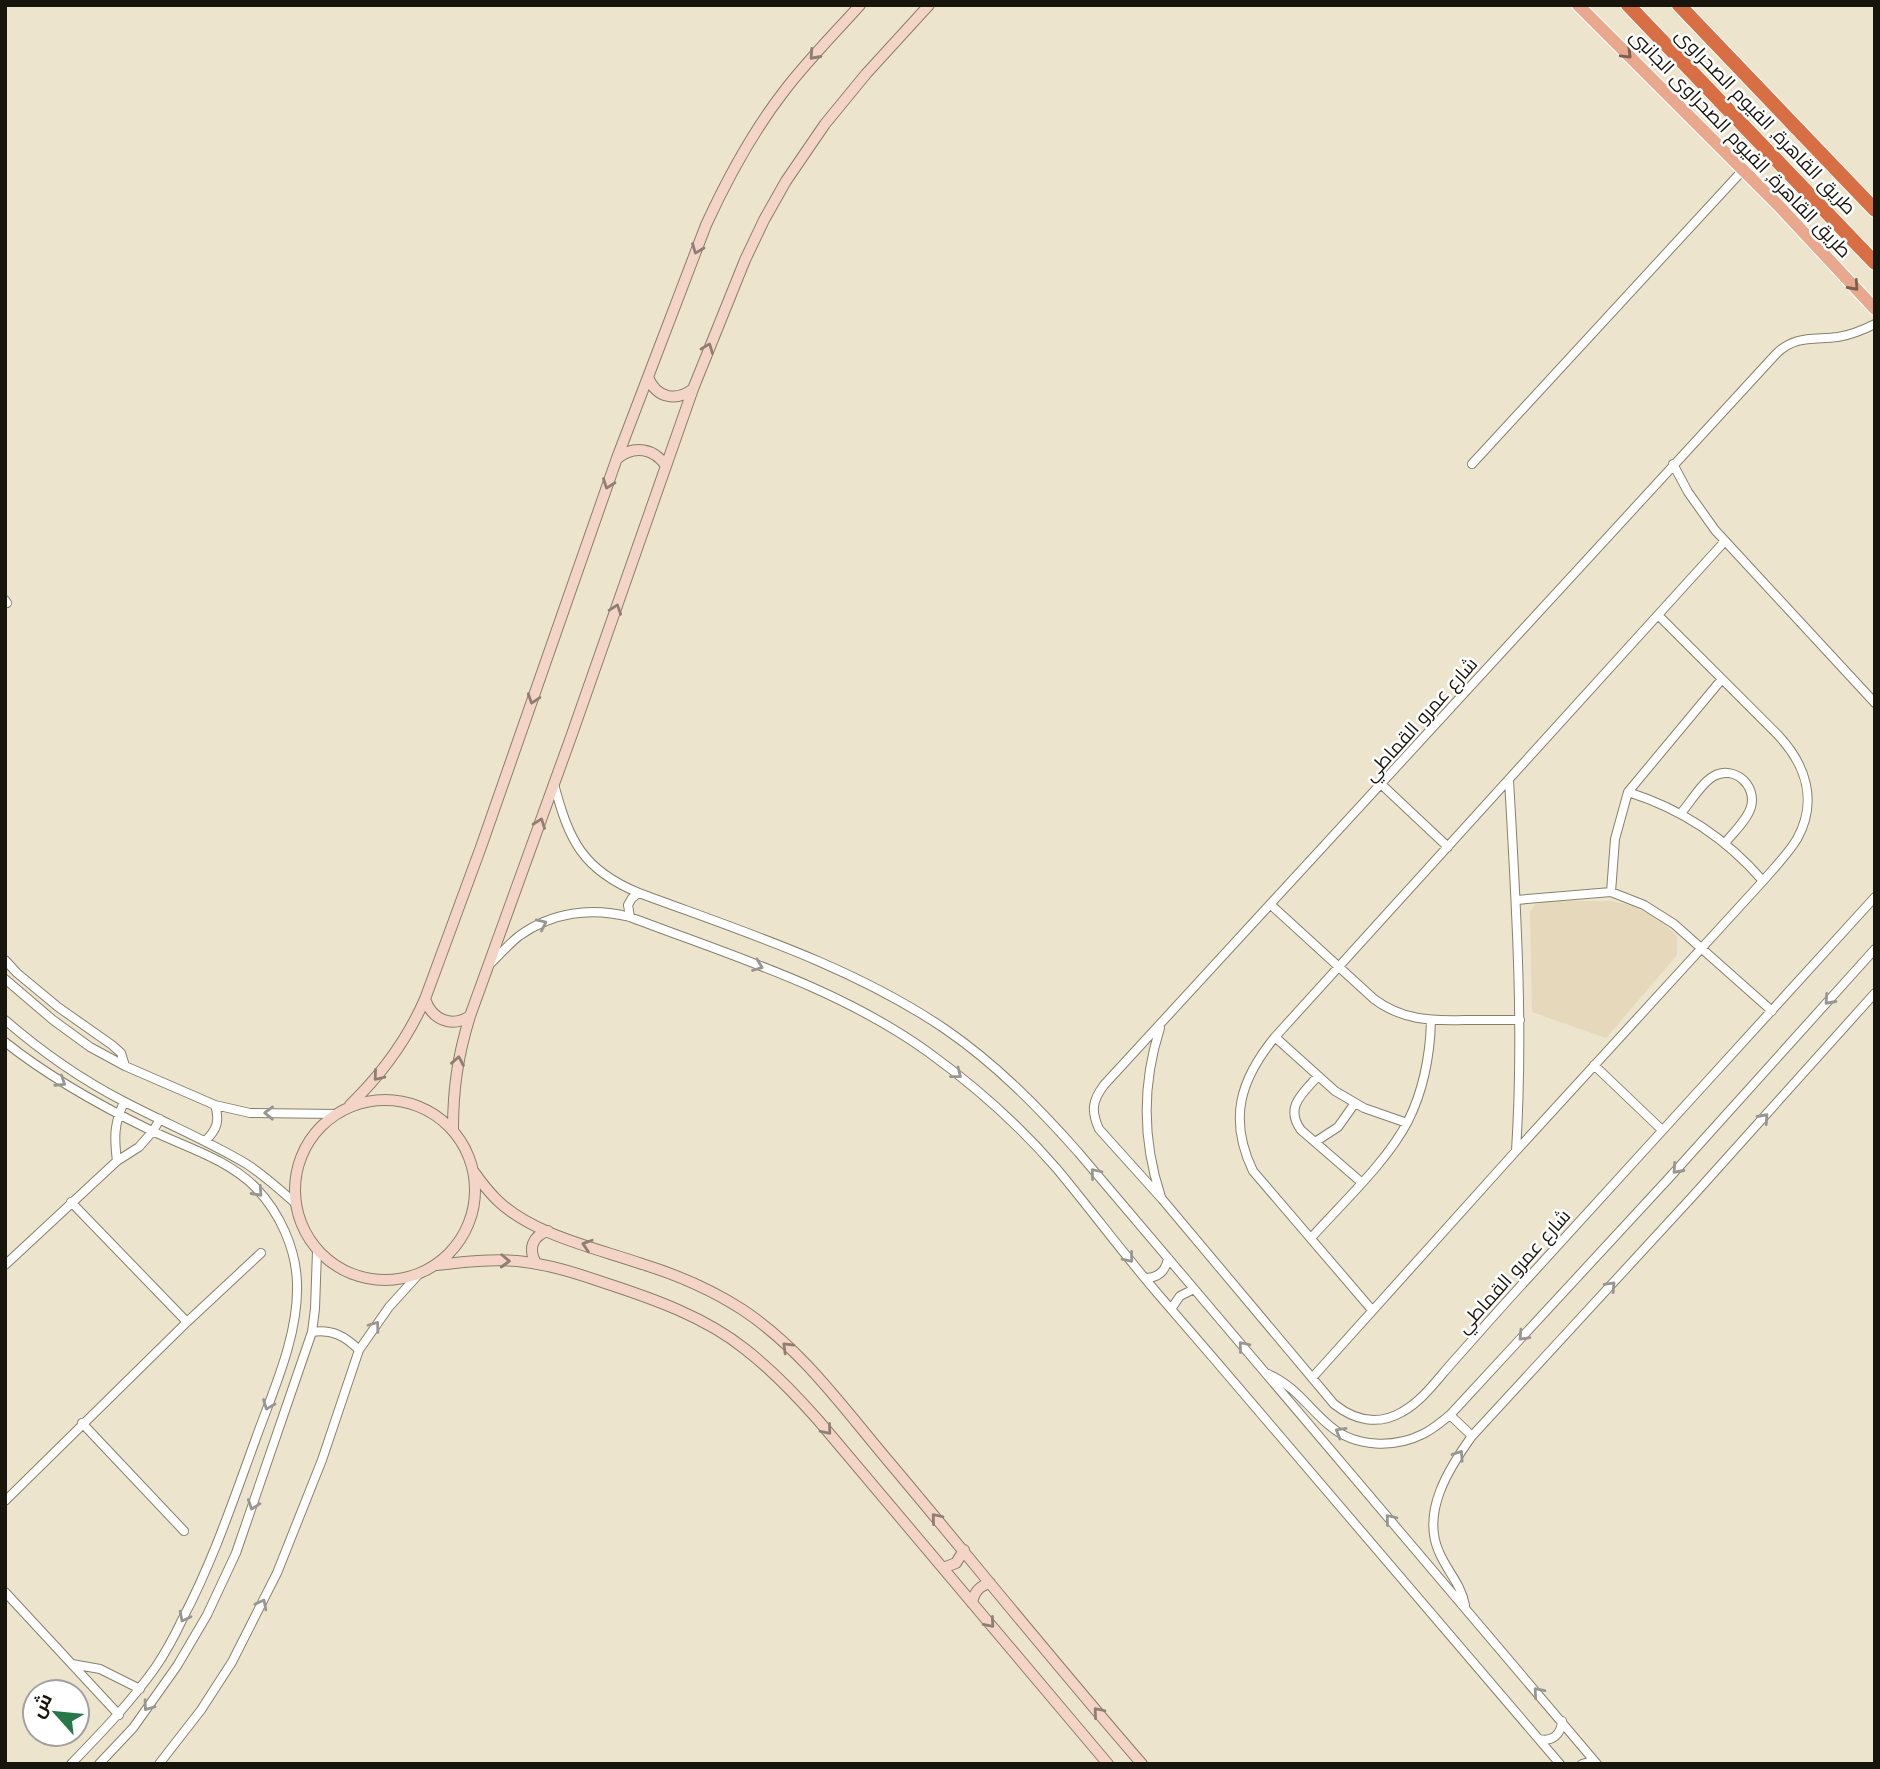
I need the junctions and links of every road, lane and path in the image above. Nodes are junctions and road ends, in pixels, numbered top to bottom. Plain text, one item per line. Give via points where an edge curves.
1 (860, 5) edge
2 (929, 5) edge
3 (1578, 5) edge
4 (1628, 5) edge
5 (1679, 5) edge
6 (1743, 170) junction
7 (1875, 210) edge
8 (1875, 263) edge
9 (1875, 309) edge
10 (1875, 324) edge
11 (648, 377) junction
12 (693, 389) junction
13 (617, 458) junction
14 (1472, 464) dead end
15 (1673, 464) junction
16 (666, 466) junction
17 (1725, 541) junction
18 (1658, 615) junction
19 (1723, 679) junction
20 (1875, 703) edge
21 (1508, 780) junction
22 (554, 784) junction
23 (1381, 784) junction
24 (1628, 792) junction
25 (1681, 813) junction
26 (1725, 843) junction
27 (1448, 847) junction
28 (1763, 881) junction
29 (1611, 892) junction
30 (639, 894) junction
31 (1875, 897) edge
32 (1516, 900) junction
33 (1271, 905) junction
34 (630, 917) junction
35 (1701, 948) junction
36 (1875, 949) edge
37 (5, 960) edge
38 (488, 965) junction
39 (1339, 966) junction
40 (5, 979) edge
41 (1875, 993) edge
42 (425, 999) junction
43 (1772, 1011) junction
44 (470, 1016) junction
45 (5, 1020) edge
46 (1520, 1020) junction
47 (1431, 1021) junction
48 (1161, 1024) junction
49 (1275, 1037) junction
50 (5, 1042) edge
51 (1594, 1065) junction
52 (125, 1066) junction
53 (1318, 1076) junction
54 (124, 1102) junction
55 (1354, 1104) junction
56 (215, 1105) junction
57 (350, 1105) junction
58 (119, 1114) junction
59 (337, 1114) junction
60 (160, 1119) junction
61 (1407, 1124) junction
62 (453, 1129) junction
63 (1662, 1130) junction
64 (153, 1131) junction
65 (205, 1141) junction
66 (1315, 1142) junction
67 (1516, 1150) junction
68 (117, 1161) junction
69 (474, 1171) junction
70 (1361, 1182) junction
71 (1162, 1199) junction
72 (71, 1202) junction
73 (295, 1203) junction
74 (548, 1231) junction
75 (1311, 1238) junction
76 (317, 1251) junction
77 (261, 1253) dead end
78 (1168, 1258) junction
79 (536, 1264) junction
80 (5, 1265) edge
81 (437, 1265) junction
82 (418, 1275) junction
83 (1145, 1278) junction
84 (1194, 1289) junction
85 (1171, 1308) junction
86 (1372, 1310) junction
87 (187, 1322) junction
88 (312, 1332) junction
89 (359, 1350) junction
90 (1266, 1374) junction
91 (1312, 1378) junction
92 (1450, 1415) junction
93 (82, 1423) junction
94 (1472, 1436) junction
95 (5, 1501) edge
96 (184, 1531) dead end
97 (964, 1550) junction
98 (943, 1568) junction
99 (990, 1583) junction
100 (5, 1592) edge
101 (972, 1603) junction
102 (1466, 1608) junction
103 (72, 1664) junction
104 (140, 1689) junction
105 (119, 1715) junction
106 (1562, 1721) junction
107 (1539, 1739) junction
108 (71, 1764) edge
109 (99, 1764) edge
110 (159, 1764) edge
111 (1108, 1764) edge
112 (1142, 1764) edge
113 (1560, 1764) edge
114 (1582, 1764) edge
115 (1597, 1764) edge

1 -> 11 street via 784,91 741,155 706,225
12 -> 2 street via 745,260 786,181 837,108
3 -> 6 main road, طريق القاهرة, الفيوم الصحراوى الجانبى
4 - 8 highway, طريق القاهرة, الفيوم الصحراوى
5 - 7 highway, طريق القاهرة, الفيوم الصحراوى
6 -> 9 main road, طريق القاهرة, الفيوم الصحراوى الجانبى
6 - 14 street
10 - 15 street, شارع عمرو القماطي via 1847,335 1786,345
11 - 12 street via 664,396 682,396
11 - 13 street
12 - 16 street
13 - 16 street via 628,451 647,450
13 -> 42 street
15 - 17 street via 1696,505
15 - 23 street, شارع عمرو القماطي
22 -> 16 street
17 - 18 street
17 - 20 street
18 - 19 street
18 - 21 street
19 - 24 street
19 - 28 street via 1788,746 1805,779 1803,824
21 - 27 street
21 - 32 street
22 - 30 street via 575,844 603,874
38 -> 22 street
23 - 27 street
23 - 33 street, شارع عمرو القماطي
24 - 25 street
24 - 29 street via 1615,839
25 - 26 street
25 - 26 street via 1713,777 1727,773 1741,778 1750,789 1752,803
26 - 28 street
27 - 39 street
28 - 35 street
29 - 32 street
29 - 35 street via 1660,914
30 - 34 street via 629,901
78 -> 30 street via 1053,1124 1000,1072 947,1030 896,998 818,960
31 - 43 street, شارع عمرو القماطي
32 - 46 street
33 - 39 street
33 - 48 street, شارع عمرو القماطي
38 -> 34 street via 518,937 553,918 578,912
34 -> 83 street via 817,989 925,1050 1016,1126
35 - 43 street
35 - 51 street
36 -> 92 street
37 - 52 street via 58,1007 112,1045
38 - 44 street
39 - 47 street via 1382,1005
39 - 49 street
40 - 52 street via 81,1041
94 -> 41 street
42 - 44 street via 443,1020
42 -> 57 street via 394,1057
43 - 63 street, شارع عمرو القماطي
62 -> 44 street via 457,1063
45 - 54 street via 54,1059
46 - 47 street
46 - 67 street
47 - 61 street via 1429,1056
48 - 71 street, شارع عمرو القماطي via 1149,1069 1146,1115 1150,1158
48 - 71 street, شارع عمرو القماطي via 1104,1085 1093,1106 1099,1129
49 - 53 street
49 - 75 street via 1255,1064 1242,1095 1240,1135 1253,1171
50 -> 58 street via 69,1088
51 - 63 street
51 - 67 street
52 - 56 street
53 - 55 street
53 - 66 street via 1294,1110 1296,1124
54 - 58 street
54 - 60 street
55 - 61 street
55 - 66 street via 1338,1127
59 -> 56 street via 250,1113
56 - 65 street via 218,1121
57 - 59 street
57 - 62 street via 407,1102 432,1112
58 - 64 street
58 - 68 street via 114,1134
59 - 73 street via 312,1138 302,1158
60 - 64 street
60 - 65 street
61 - 70 street
62 - 69 street
63 - 91 street, شارع عمرو القماطي via 1426,1393 1401,1413 1359,1419 1334,1404
64 - 68 street
64 -> 104 street via 207,1155 256,1188 284,1228 297,1283 285,1361 201,1584
65 - 73 street via 247,1165
66 - 70 street
67 - 86 street
68 - 72 street
69 - 74 street via 504,1206
69 - 81 street via 475,1207 461,1240
70 - 75 street
71 - 91 street, شارع عمرو القماطي
72 - 80 street
72 - 87 street
73 - 76 street
74 - 79 street via 532,1246
97 -> 74 street via 816,1377 764,1325 679,1276
75 - 86 street
76 - 82 street via 338,1269 364,1279 391,1281
76 - 88 street
77 - 87 street
78 - 83 street via 1159,1275
78 - 84 street
81 -> 79 street via 499,1260
79 -> 98 street via 642,1296 686,1314 744,1348 818,1420
81 - 82 street
89 -> 82 street
83 - 85 street
84 - 85 street via 1180,1296
90 -> 84 street
85 - 107 street
86 - 91 street
87 - 93 street
88 - 89 street via 339,1334
88 -> 109 street via 236,1553 207,1615 133,1728
110 -> 89 street via 232,1662 277,1573
92 -> 90 street via 1412,1439 1391,1443 1356,1440 1333,1429 1288,1385
102 -> 90 street
92 - 94 street
93 - 95 street
93 - 96 street
102 -> 94 street via 1459,1585 1438,1551 1433,1524 1445,1479
97 - 98 street via 956,1563
97 - 99 street
98 - 101 street
99 - 101 street via 980,1587
112 -> 99 street
100 - 103 street
101 -> 111 street
106 -> 102 street
103 - 104 street via 100,1669
103 - 105 street
104 - 105 street
105 - 108 street
106 - 107 street via 1557,1735
106 - 115 street
107 - 113 street
114 - 115 street

